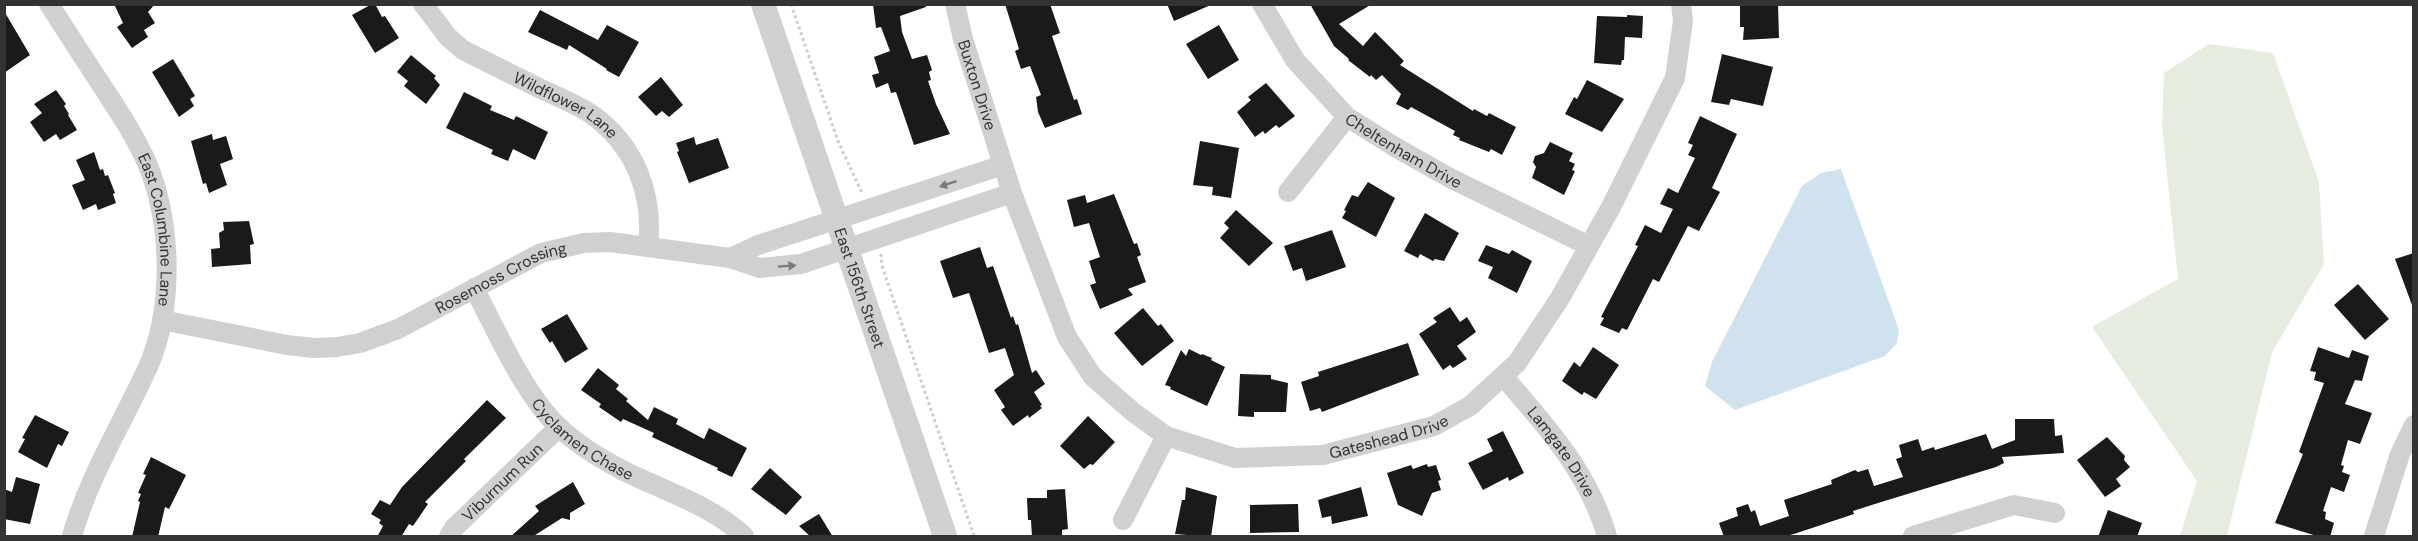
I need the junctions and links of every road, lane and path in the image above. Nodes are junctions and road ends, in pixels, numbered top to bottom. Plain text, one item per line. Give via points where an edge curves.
1 (49, 4) edge
2 (423, 4) edge
3 (763, 4) edge
4 (791, 4) edge
5 (955, 4) edge
6 (1262, 4) edge
7 (1681, 4) edge
8 (1347, 117) junction
9 (1003, 165) junction
10 (1288, 192) dead end
11 (1012, 193) junction
12 (867, 210) junction
13 (836, 220) junction
14 (876, 238) junction
15 (1589, 246) junction
16 (648, 247) junction
17 (846, 249) junction
18 (730, 258) junction
19 (474, 288) junction
20 (162, 320) junction
21 (1503, 376) junction
22 (2414, 424) edge
23 (559, 427) junction
24 (1167, 436) junction
25 (2055, 513) dead end
26 (1124, 520) dead end
27 (72, 537) edge
28 (449, 537) edge
29 (744, 537) edge
30 (945, 537) edge
31 (974, 537) edge
32 (1607, 537) edge
33 (1913, 537) edge
34 (2374, 537) edge

1 - 20 street, East Columbine Lane via 132,132 147,164 166,239 168,260
2 - 16 street, Wildflower Lane via 463,50 590,113 624,145 646,191
3 - 13 street, East 156th Street
4 - 12 path via 838,141
5 - 9 street, Buxton Drive
6 - 8 street, Cheltenham Drive via 1295,60
7 - 15 street, Gateshead Drive via 1683,21 1675,78
8 - 10 street
8 - 15 street, Cheltenham Drive via 1450,178
9 - 11 street, Gateshead Drive
9 -> 12 street
11 - 14 street, Rosemoss Crossing
11 - 24 street, Gateshead Drive via 1067,337 1093,377
12 - 13 street
13 - 17 street, East 156th Street
13 - 18 street via 758,244
14 - 17 street, Rosemoss Crossing
14 - 31 path via 882,266
15 - 21 street, Gateshead Drive via 1517,363
16 - 18 street, Rosemoss Crossing
16 - 19 street, Rosemoss Crossing via 610,242 561,247 541,253
18 -> 17 street, Rosemoss Crossing via 760,268 801,264
17 - 30 street, East 156th Street
19 - 20 street, Rosemoss Crossing via 398,329 337,347 287,345
19 - 23 street, Cyclamen Chase via 529,390
20 - 27 street, East Columbine Lane via 148,366 90,482
21 - 24 street, Gateshead Drive via 1470,406 1434,426 1323,455 1235,458
21 - 32 street, Lamgate Drive via 1577,467 1600,513
22 - 34 street via 2400,454
23 - 28 street, Viburnum Run
23 - 29 street, Cyclamen Chase via 596,455 706,509
24 - 26 street
25 - 33 street via 2014,505

